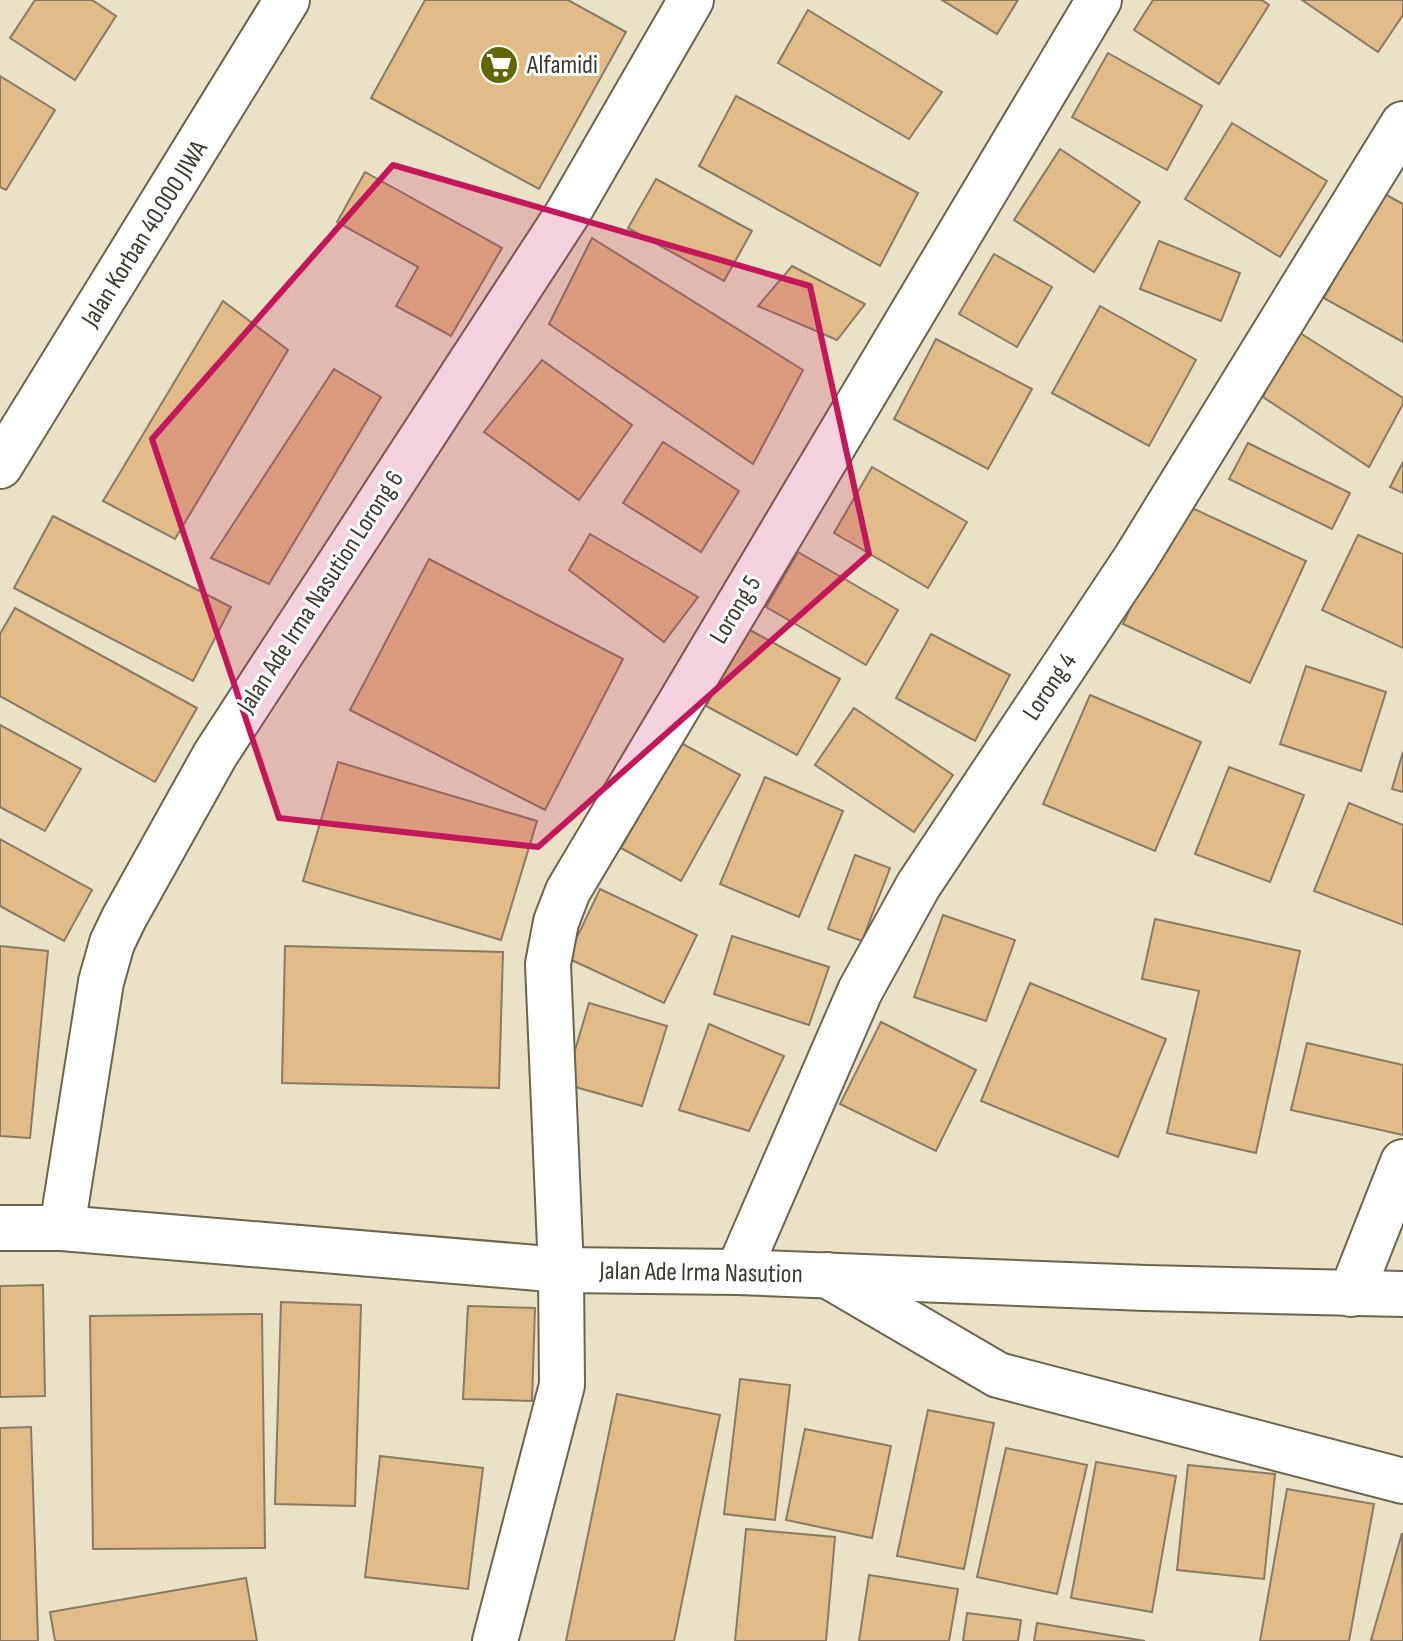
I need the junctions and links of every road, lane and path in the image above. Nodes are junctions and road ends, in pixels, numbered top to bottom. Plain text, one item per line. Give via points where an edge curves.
1 (287, 0) edge
2 (691, 0) edge
3 (1099, 0) edge
4 (1403, 124) edge
5 (0, 466) edge
6 (1403, 1162) edge
7 (0, 1228) edge
8 (62, 1228) junction
9 (561, 1270) junction
10 (738, 1272) junction
11 (827, 1275) junction
12 (1351, 1294) junction
13 (1403, 1294) edge
14 (1403, 1481) edge
15 (495, 1641) edge

1 - 5 street, Jalan Korban 40.000 JIWA
2 - 8 street, Jalan Ade Irma Nasution Lorong 6 via 568,213 215,755 124,918 101,982
3 - 9 street, Lorong 5 via 568,891 548,964
4 - 10 street, Lorong 4 via 1136,558 902,913 860,991
6 - 12 street
7 - 8 street, Jalan Ade Irma Nasution
8 - 9 street, Jalan Ade Irma Nasution
9 - 10 street, Jalan Ade Irma Nasution
9 - 15 street, Lorong 5 via 562,1385
10 - 11 street, Jalan Ade Irma Nasution
11 - 12 street, Jalan Ade Irma Nasution
11 - 14 street via 998,1375
12 - 13 street, Jalan Ade Irma Nasution

